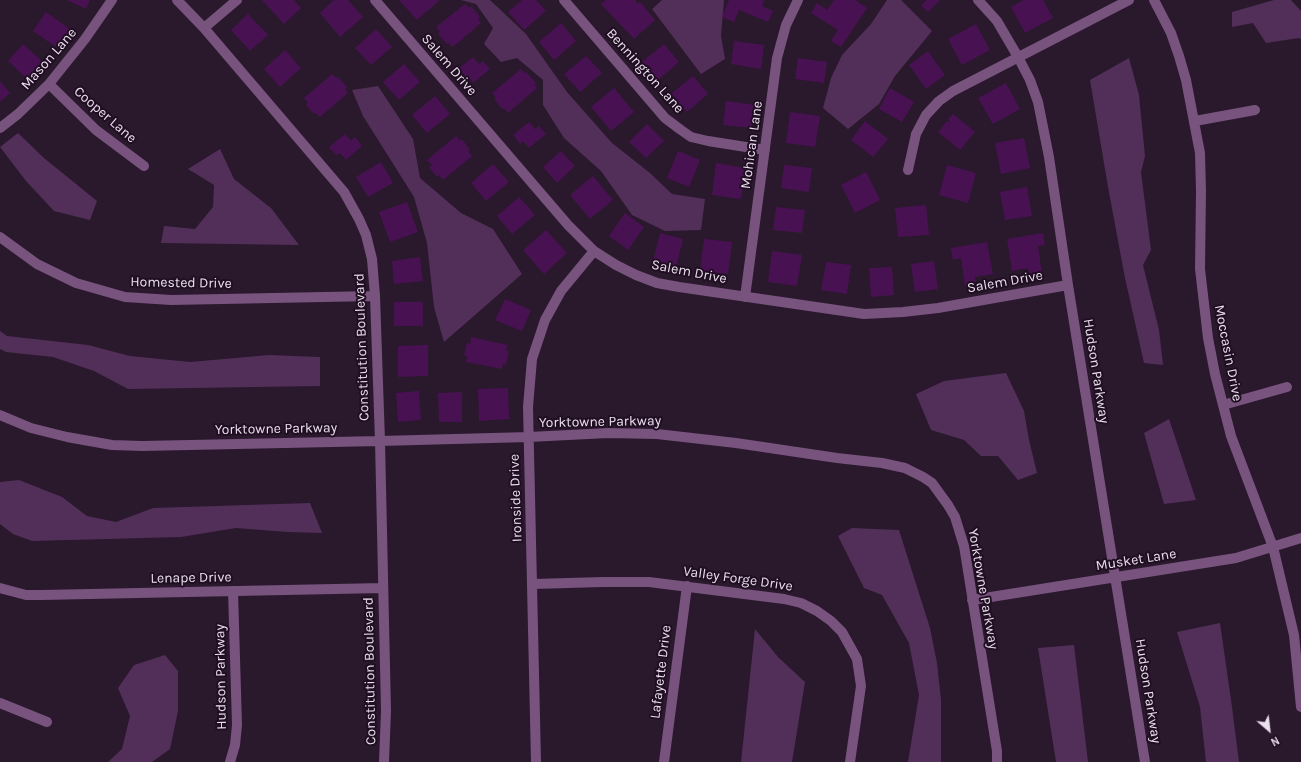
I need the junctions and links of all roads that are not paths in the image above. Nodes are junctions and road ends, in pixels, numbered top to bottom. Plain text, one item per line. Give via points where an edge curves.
1 (112, 0) edge
2 (177, 0) edge
3 (237, 0) edge
4 (375, 0) edge
5 (565, 0) edge
6 (798, 0) edge
7 (978, 0) edge
8 (1129, 0) edge
9 (1154, 0) edge
10 (204, 28) junction
11 (1018, 57) junction
12 (49, 84) junction
13 (1255, 110) dead end
14 (1195, 121) junction
15 (0, 128) edge
16 (765, 150) junction
17 (144, 166) dead end
18 (908, 170) dead end
19 (0, 237) edge
20 (594, 251) junction
21 (1068, 285) junction
22 (376, 296) junction
23 (745, 297) junction
24 (1287, 387) dead end
25 (1223, 405) junction
26 (0, 415) edge
27 (529, 437) junction
28 (380, 441) junction
29 (1301, 538) edge
30 (1274, 546) junction
31 (1116, 578) junction
32 (533, 584) junction
33 (686, 586) junction
34 (383, 588) junction
35 (1, 590) edge
36 (233, 591) junction
37 (972, 600) junction
38 (1298, 635) edge
39 (0, 703) edge
40 (1301, 707) edge
41 (47, 722) dead end
42 (230, 762) edge
43 (384, 762) edge
44 (536, 762) edge
45 (664, 762) edge
46 (850, 762) edge
47 (997, 762) edge
48 (1145, 762) edge

1 - 12 street, Mason Lane
2 - 10 street, Constitution Boulevard
3 - 10 street
4 - 20 street, Salem Drive via 568,225
5 - 16 street, Bennington Lane via 665,118 680,130 708,141
6 - 16 street, Mohican Lane via 786,25 777,58
7 - 11 street, Hudson Parkway via 997,21
8 - 11 street
9 - 14 street, Moccasin Drive via 1179,56
10 - 22 street, Constitution Boulevard via 344,192 366,235 372,259
11 - 18 street via 939,101 926,115 916,134
11 - 21 street, Hudson Parkway via 1038,102
12 - 15 street, Mason Lane
12 - 17 street, Cooper Lane via 96,130
13 - 14 street
14 - 25 street, Moccasin Drive via 1200,153 1200,269 1205,318
16 - 23 street, Mohican Lane
19 - 22 street, Homested Drive via 37,264 76,282 126,297 171,300
20 - 23 street, Salem Drive via 616,265 657,283
20 - 27 street, Ironside Drive via 561,291 545,320 532,359 528,407
21 - 23 street, Salem Drive via 938,308 881,314 864,314
21 - 31 street, Hudson Parkway
22 - 28 street, Constitution Boulevard
24 - 25 street
25 - 30 street, Moccasin Drive via 1231,436
26 - 28 street, Yorktowne Parkway via 32,428 112,445
27 - 28 street, Yorktowne Parkway
27 - 32 street, Ironside Drive
27 - 37 street, Yorktowne Parkway via 608,433 657,434 905,468 932,483 955,517 964,546
28 - 34 street, Constitution Boulevard
29 - 30 street, Musket Lane
30 - 31 street, Musket Lane via 1236,558
30 - 38 street, Moccasin Drive
31 - 37 street, Musket Lane
31 - 48 street, Hudson Parkway
32 - 33 street, Valley Forge Drive via 649,582
32 - 44 street, Ironside Drive
33 - 45 street, Lafayette Drive
33 - 46 street, Valley Forge Drive via 801,603 817,611 842,632 857,659 861,686
34 - 36 street, Lenape Drive
34 - 43 street, Constitution Boulevard via 386,711
35 - 36 street, Lenape Drive via 41,595
36 - 42 street, Hudson Parkway via 237,725
37 - 47 street, Yorktowne Parkway
38 - 40 street, Moccasin Drive
39 - 41 street

